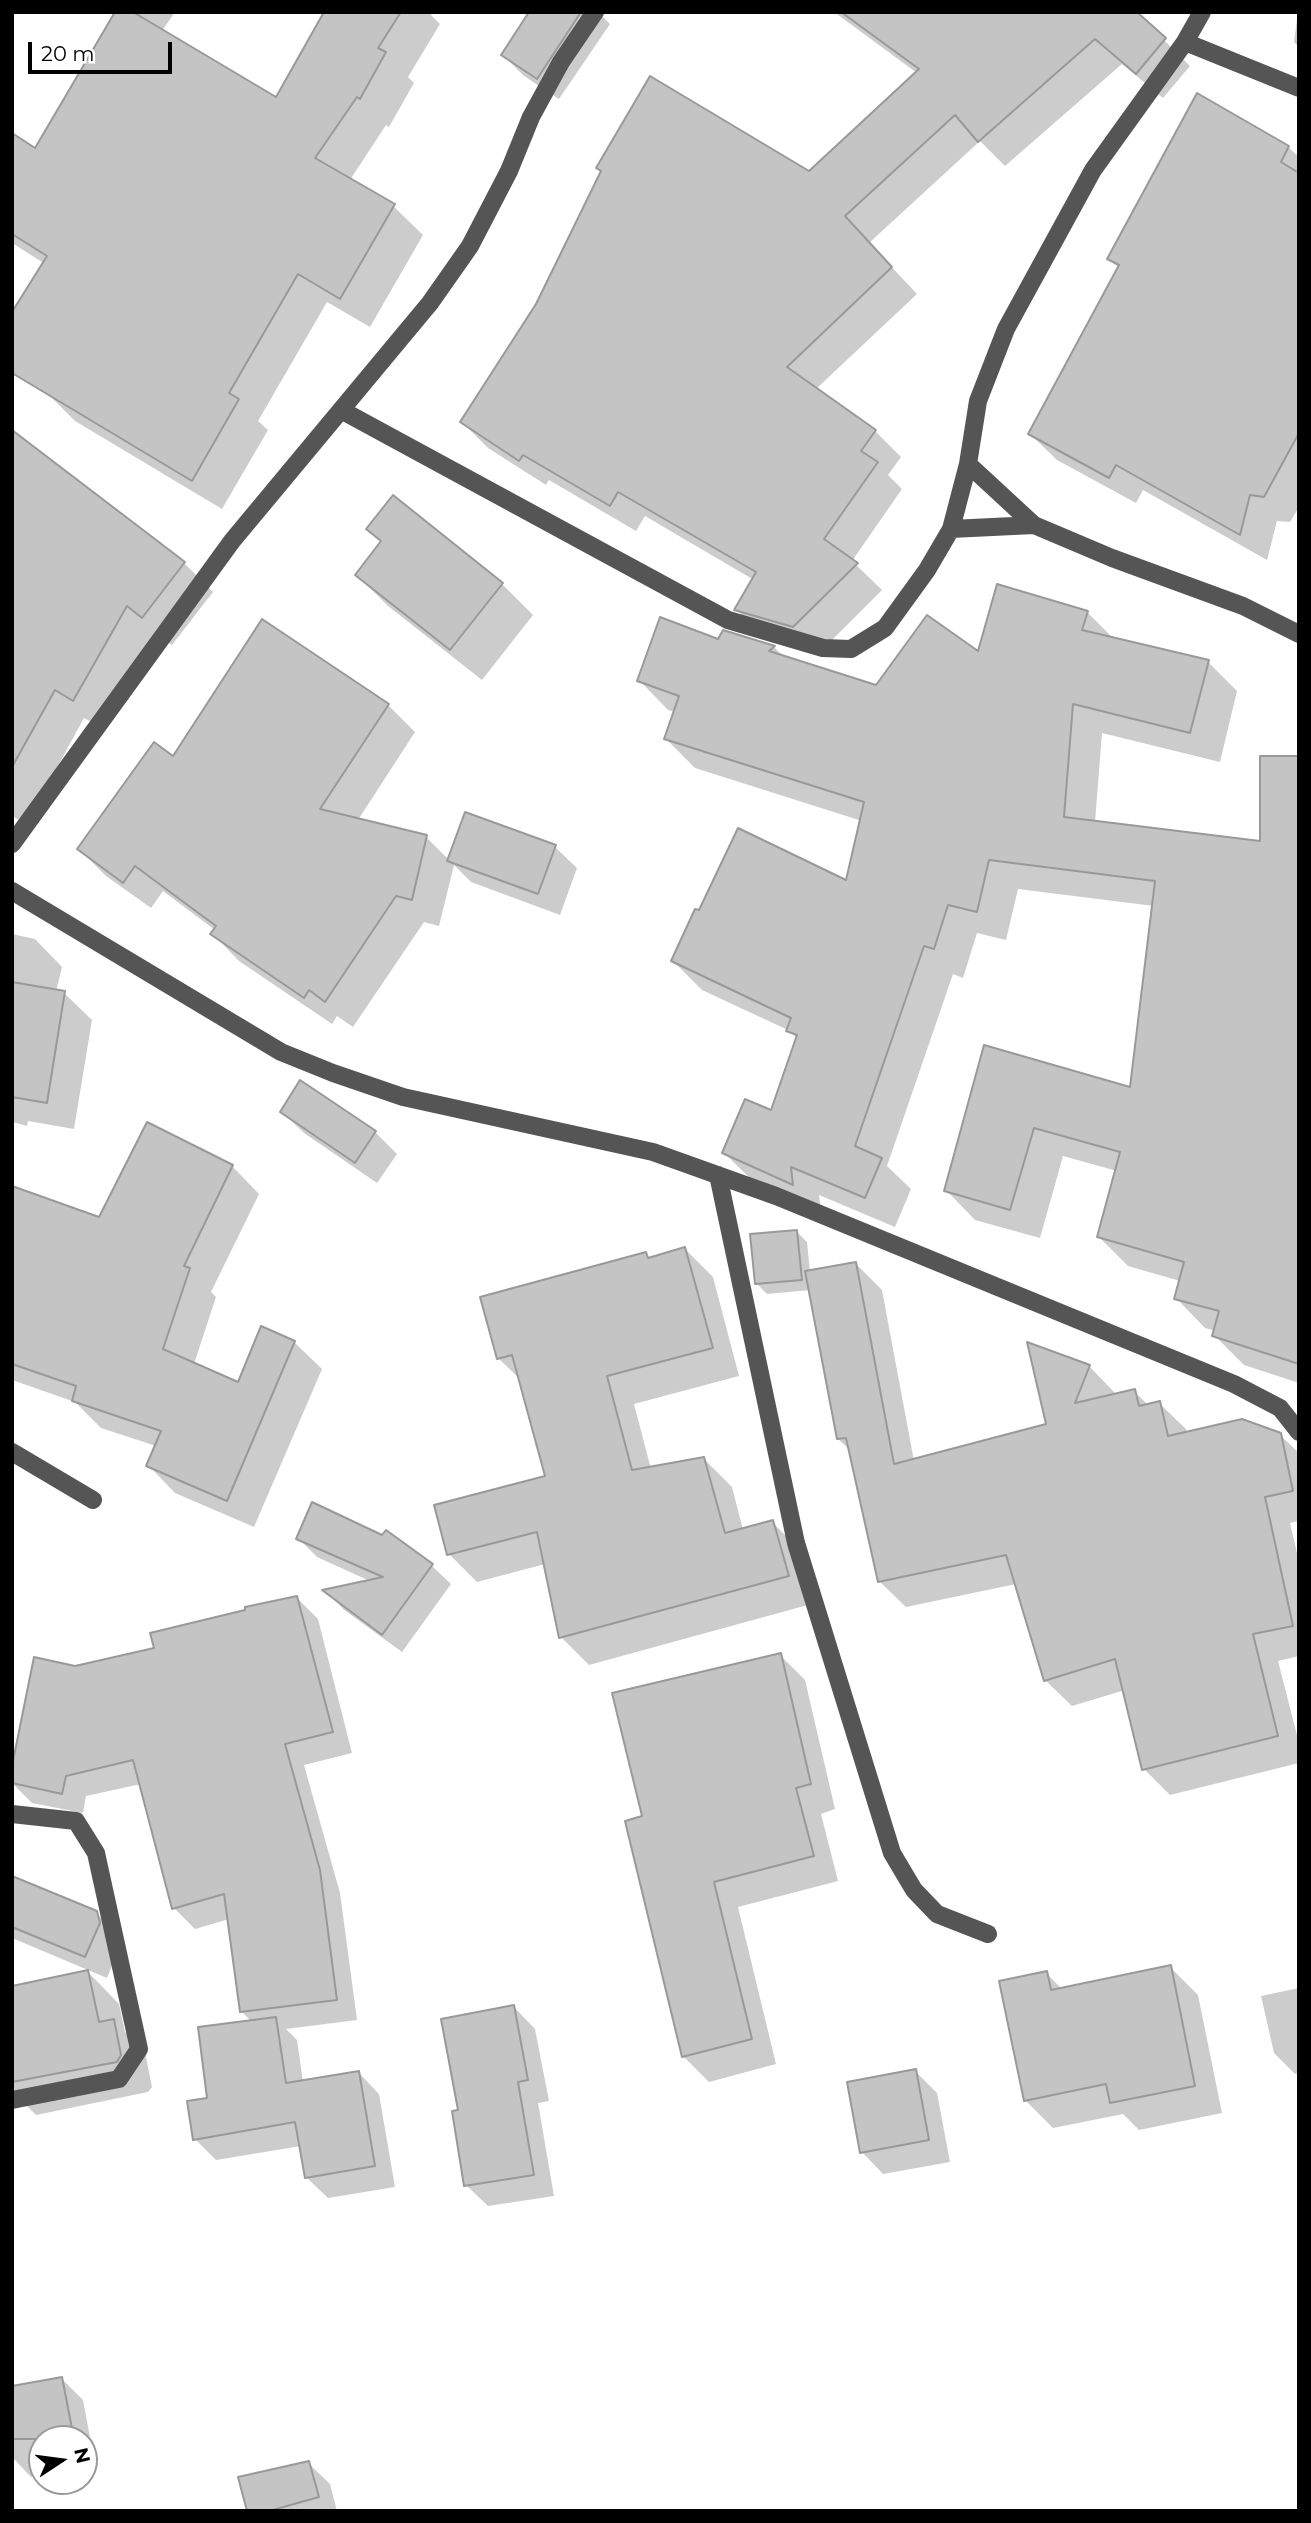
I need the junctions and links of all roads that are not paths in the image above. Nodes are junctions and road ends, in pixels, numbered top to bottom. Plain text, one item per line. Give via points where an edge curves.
1 (595, 12) edge
2 (1202, 12) edge
3 (1185, 42) junction
4 (1299, 88) edge
5 (341, 410) junction
6 (968, 464) junction
7 (1034, 525) junction
8 (951, 529) junction
9 (1299, 634) edge
10 (12, 844) edge
11 (12, 891) edge
12 (718, 1175) junction
13 (1299, 1432) edge
14 (12, 1452) edge
15 (93, 1500) dead end
16 (12, 1814) edge
17 (988, 1934) dead end
18 (12, 2100) edge

1 - 5 street via 530,117 509,171 470,246 430,303
2 - 3 street
3 - 4 street
3 - 6 street via 1093,170 1006,329 978,401
5 - 8 street via 728,620 823,648 851,649 885,628
5 - 10 street via 232,541
6 - 7 street
6 - 8 street
7 - 8 street
7 - 9 street via 1243,606
11 - 12 street via 281,1052 333,1073 403,1097 653,1152
12 - 13 street via 1234,1384 1280,1408
12 - 17 street via 796,1543 892,1853 914,1890 937,1914
14 - 15 street
16 - 18 street via 76,1821 96,1853 139,2049 118,2079

